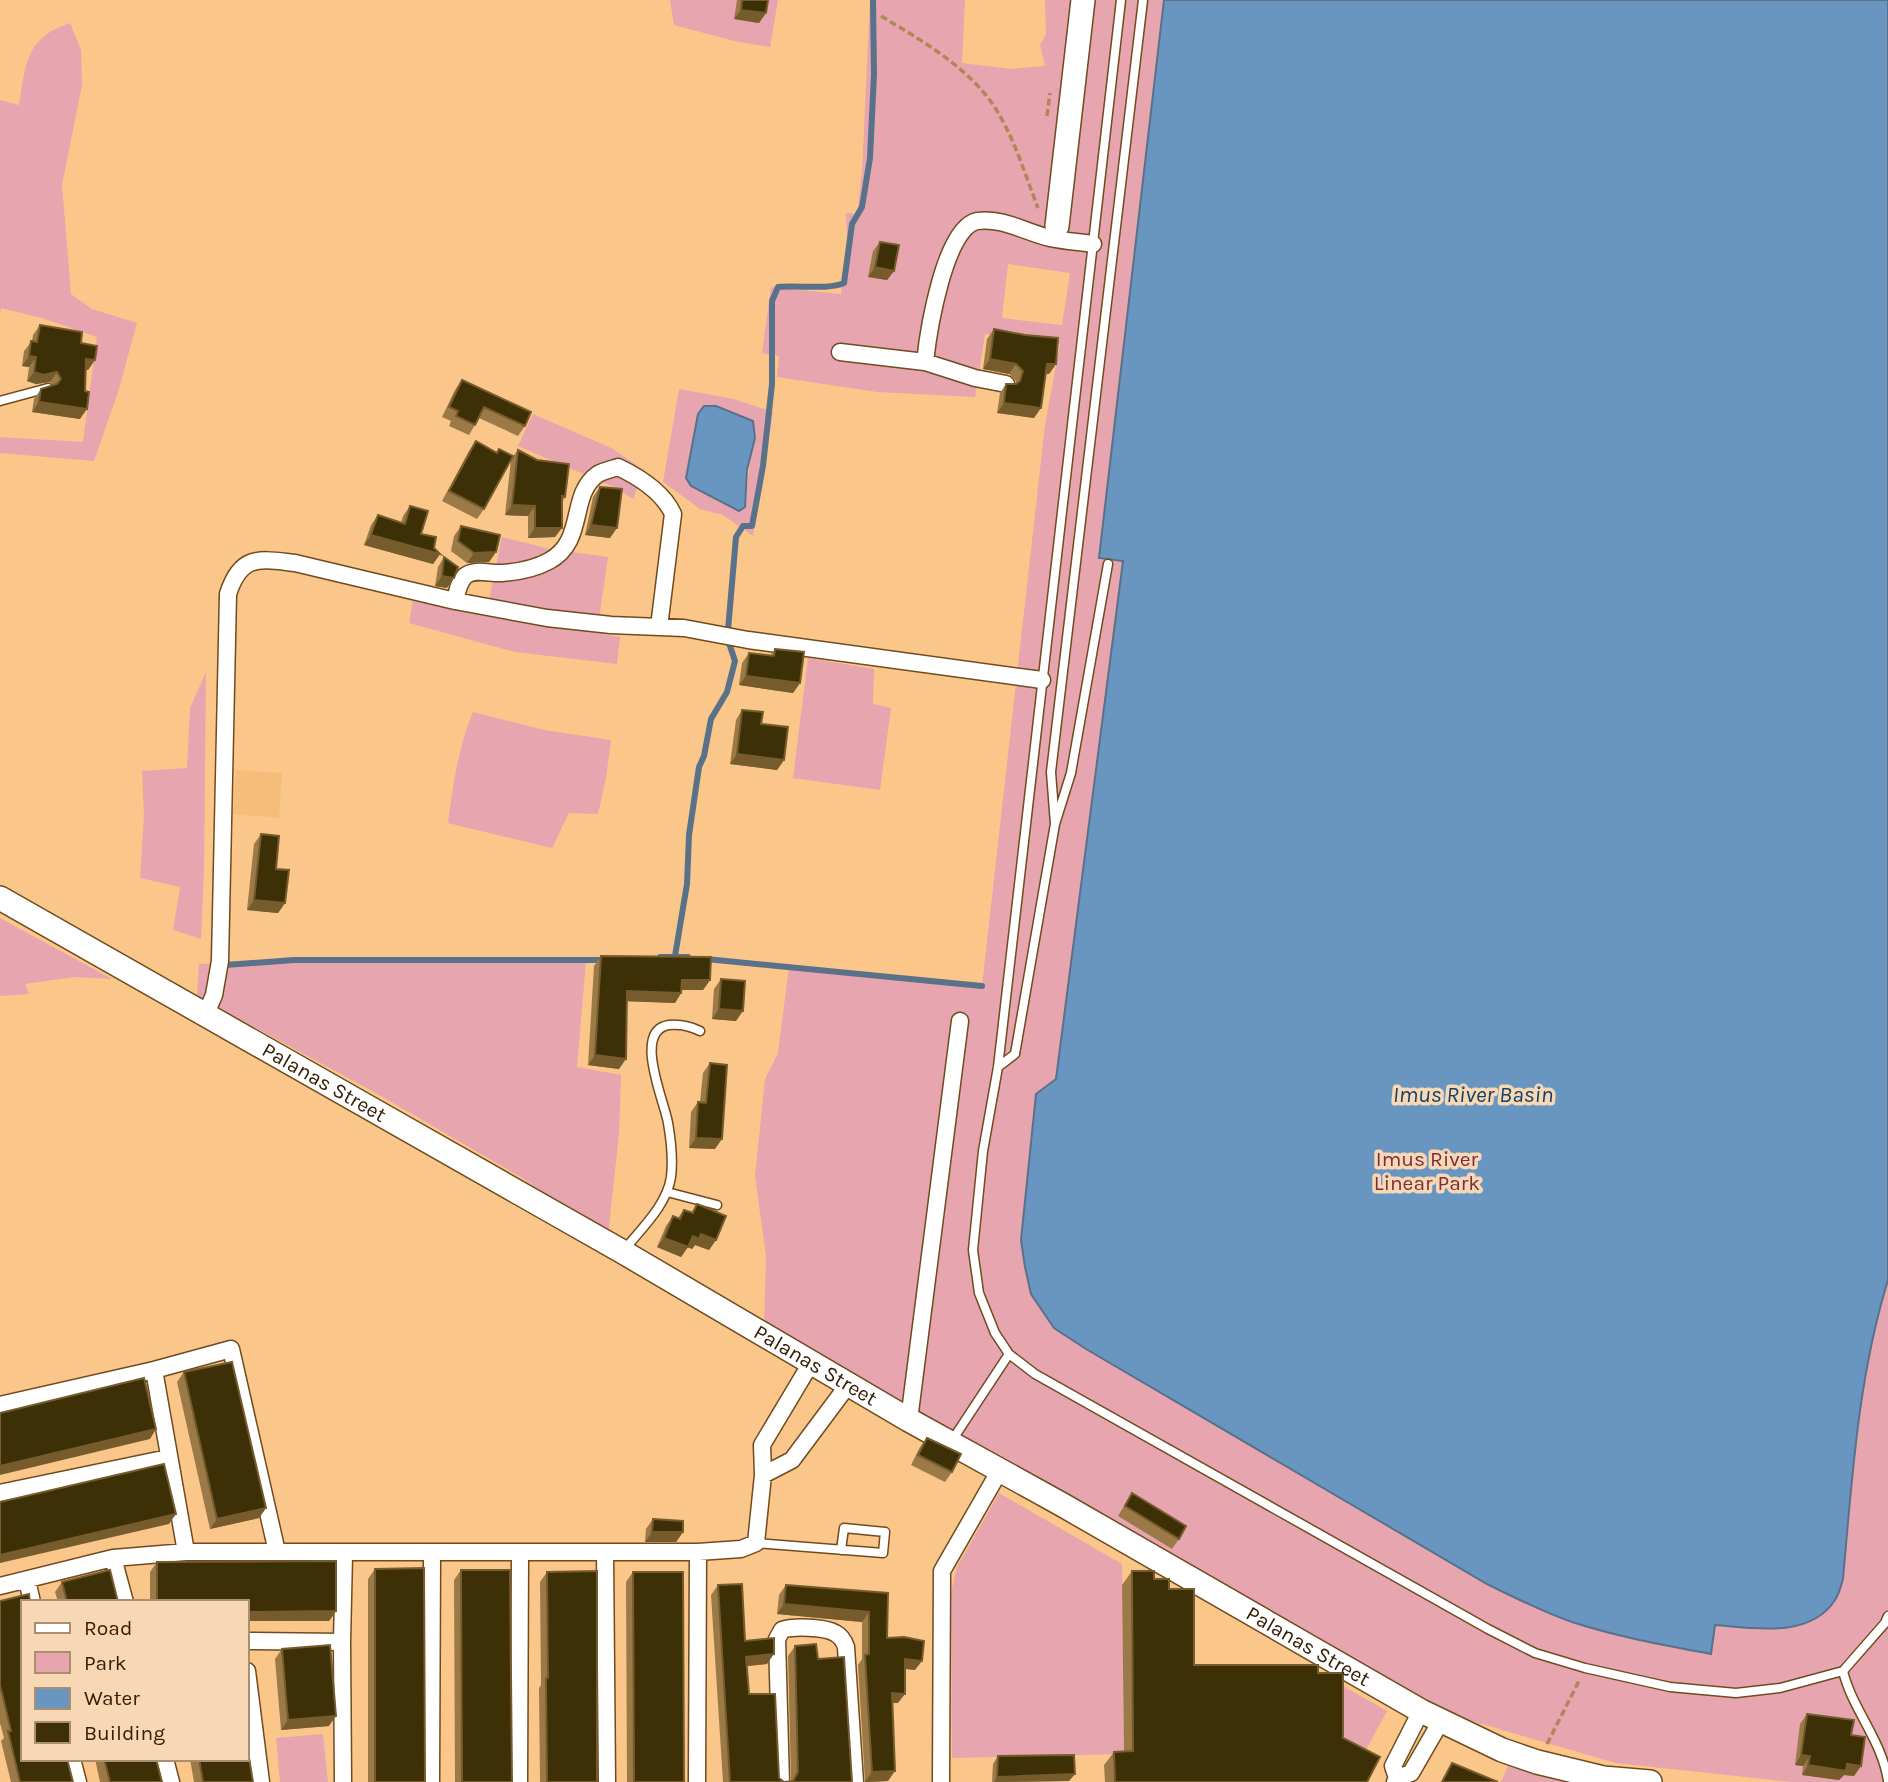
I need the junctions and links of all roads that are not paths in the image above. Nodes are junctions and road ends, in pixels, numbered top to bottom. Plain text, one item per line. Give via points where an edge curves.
1 (1083, 0) edge
2 (1121, 0) edge
3 (1143, 0) edge
4 (1053, 232) junction
5 (1093, 244) junction
6 (840, 352) dead end
7 (925, 362) junction
8 (1006, 384) edge
9 (48, 388) edge
10 (0, 401) edge
11 (1108, 564) dead end
12 (455, 601) junction
13 (659, 627) junction
14 (1042, 680) junction
15 (1055, 824) junction
16 (0, 898) edge
17 (205, 1016) junction
18 (960, 1021) dead end
19 (700, 1031) dead end
20 (998, 1067) junction
21 (667, 1192) junction
22 (717, 1205) dead end
23 (622, 1252) junction
24 (1009, 1354) junction
25 (811, 1363) junction
26 (154, 1370) junction
27 (848, 1385) junction
28 (0, 1405) edge
29 (909, 1420) junction
30 (950, 1443) junction
31 (168, 1458) junction
32 (1000, 1470) junction
33 (763, 1475) junction
34 (0, 1493) edge
35 (755, 1543) junction
36 (841, 1550) junction
37 (186, 1552) junction
38 (277, 1552) junction
39 (698, 1552) junction
40 (432, 1553) junction
41 (520, 1553) junction
42 (605, 1553) junction
43 (344, 1554) junction
44 (113, 1558) junction
45 (27, 1580) junction
46 (0, 1586) edge
47 (32, 1600) edge
48 (124, 1600) edge
49 (1888, 1616) edge
50 (248, 1641) edge
51 (342, 1642) junction
52 (1843, 1671) junction
53 (248, 1679) edge
54 (1431, 1716) junction
55 (73, 1761) edge
56 (166, 1761) edge
57 (1396, 1780) edge
58 (1888, 1781) edge
59 (78, 1782) edge
60 (171, 1782) edge
61 (261, 1782) edge
62 (343, 1782) edge
63 (431, 1782) edge
64 (519, 1782) edge
65 (607, 1782) edge
66 (697, 1782) edge
67 (782, 1782) edge
68 (855, 1782) edge
69 (941, 1782) edge
70 (1650, 1782) edge

1 - 4 main road
2 - 5 lane
3 - 15 lane via 1051,772
4 - 5 street
4 - 7 street via 976,221 965,228 947,258 937,291
5 - 14 lane
6 - 7 street
7 - 8 street
9 - 10 lane
11 - 15 lane via 1070,773
12 - 13 street via 547,618
12 - 13 street via 461,572 501,573 549,561 573,536 588,483 599,473 618,467 657,492 673,514
12 - 17 street via 295,563 249,562 234,576 228,594 220,961
13 - 14 street
14 - 20 lane
15 - 20 lane via 1015,1054
16 - 17 main road, Palanas Street
17 - 23 main road, Palanas Street
18 - 29 street
19 - 21 lane via 691,1026 664,1026 655,1033 651,1047 668,1121 671,1179
20 - 24 lane via 973,1250 979,1293
21 - 22 lane
21 - 23 lane
23 - 25 main road, Palanas Street
24 - 30 lane
24 - 52 lane via 1060,1389 1535,1653 1670,1687 1736,1693 1780,1688
25 - 27 main road, Palanas Street
25 - 33 street via 762,1445
26 - 28 street
26 - 31 street
26 - 38 street via 232,1349
27 - 29 main road, Palanas Street
27 - 33 street via 792,1460
29 - 30 main road, Palanas Street
30 - 32 main road, Palanas Street
31 - 34 street
31 - 37 street
32 - 54 main road, Palanas Street
32 - 69 street via 942,1571
33 - 35 street
35 - 36 lane
35 - 39 street via 741,1549
36 - 36 lane via 844,1528 885,1532 883,1553
37 - 38 street
37 - 44 street
38 - 43 street
39 - 42 street
39 - 66 street
40 - 41 street
40 - 43 street
40 - 63 street
41 - 42 street
41 - 64 street
42 - 65 street
43 - 51 street
44 - 45 street
44 - 48 street
45 - 46 street
45 - 47 street
49 - 52 lane
50 - 51 street
51 - 62 street
52 - 58 lane via 1847,1688 1874,1737
53 - 61 street
54 - 57 street via 1411,1773
54 - 70 main road, Palanas Street via 1537,1762 1603,1778
55 - 59 street
56 - 60 street
67 - 68 street via 777,1639 782,1630 791,1627 833,1631 846,1647

